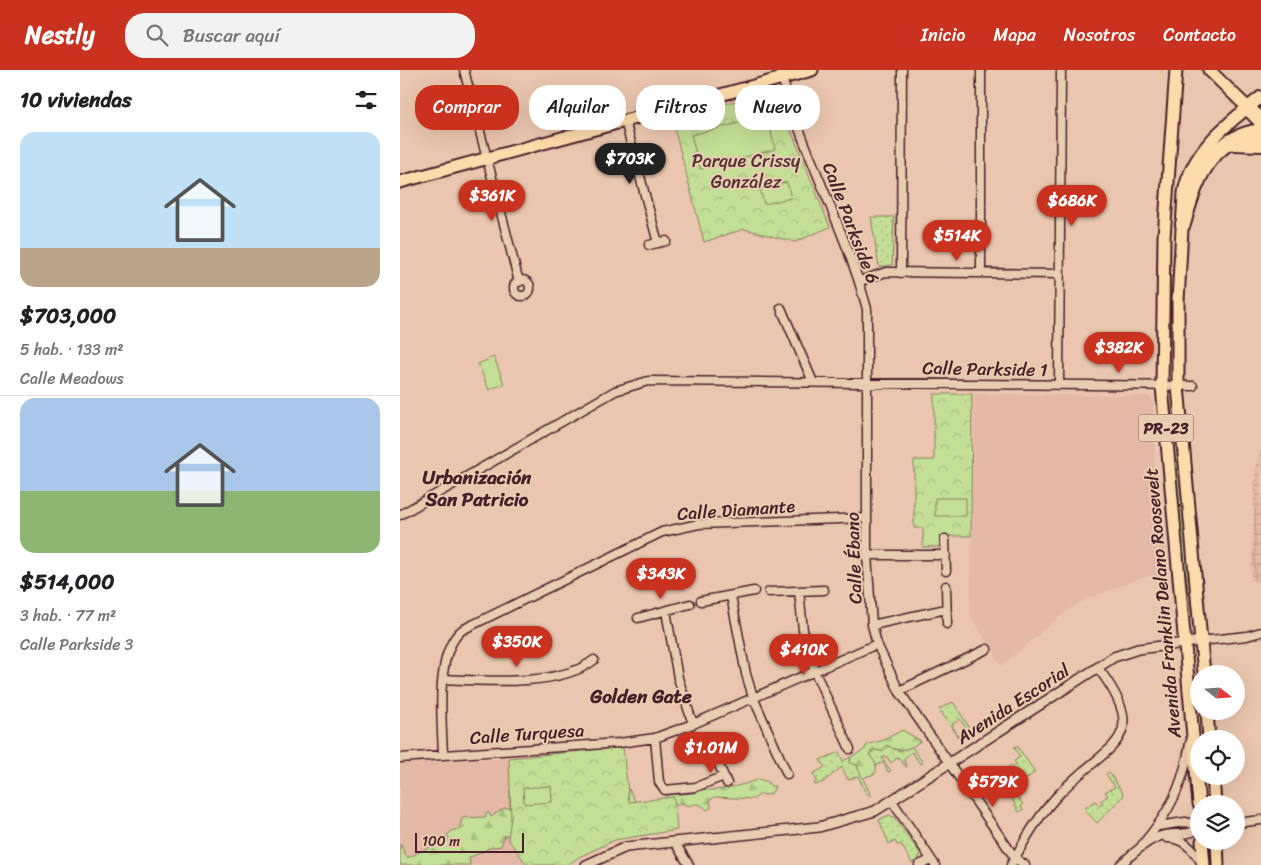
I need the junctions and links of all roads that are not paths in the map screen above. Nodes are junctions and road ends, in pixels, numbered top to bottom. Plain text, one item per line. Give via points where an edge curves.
1 (464, 70) edge
2 (812, 70) edge
3 (902, 70) edge
4 (981, 70) edge
5 (1062, 70) edge
6 (1176, 70) edge
7 (1209, 70) edge
8 (781, 74) edge
9 (1261, 97) edge
10 (1247, 108) junction
11 (626, 120) edge
12 (1261, 121) edge
13 (626, 128) edge
14 (591, 130) edge
15 (1261, 131) edge
16 (1228, 144) junction
17 (1261, 144) edge
18 (487, 158) junction
19 (400, 182) edge
20 (1183, 224) junction
21 (658, 243) dead end
22 (901, 272) junction
23 (981, 273) junction
24 (1060, 274) junction
25 (860, 281) junction
26 (519, 282) dead end
27 (782, 308) dead end
28 (813, 382) junction
29 (868, 383) junction
30 (1060, 385) junction
31 (1162, 386) junction
32 (1178, 386) junction
33 (1193, 386) dead end
34 (400, 515) edge
35 (867, 518) junction
36 (946, 539) dead end
37 (867, 555) junction
38 (946, 555) junction
39 (946, 571) dead end
40 (946, 586) dead end
41 (824, 590) dead end
42 (754, 591) dead end
43 (798, 591) junction
44 (769, 592) dead end
45 (731, 596) junction
46 (701, 601) dead end
47 (690, 604) dead end
48 (946, 609) junction
49 (666, 611) junction
50 (638, 618) dead end
51 (947, 624) dead end
52 (872, 625) junction
53 (1261, 632) edge
54 (1202, 641) junction
55 (1184, 643) junction
56 (877, 644) junction
57 (986, 649) dead end
58 (594, 660) dead end
59 (1203, 665) edge
60 (1098, 668) junction
61 (814, 670) junction
62 (443, 679) junction
63 (900, 691) junction
64 (753, 697) junction
65 (692, 724) junction
66 (1192, 730) edge
67 (655, 738) junction
68 (1190, 743) edge
69 (850, 749) dead end
70 (443, 755) junction
71 (715, 756) dead end
72 (400, 758) edge
73 (949, 765) junction
74 (787, 774) dead end
75 (892, 801) junction
76 (1261, 820) edge
77 (1245, 821) edge
78 (1190, 823) edge
79 (1158, 826) junction
80 (1190, 832) edge
81 (674, 841) junction
82 (1142, 846) junction
83 (1202, 850) edge
84 (1217, 850) edge
85 (1013, 861) edge
86 (933, 862) edge
87 (586, 865) edge
88 (689, 865) edge
89 (919, 865) edge
90 (1025, 865) edge
91 (1120, 865) edge
92 (1203, 865) edge
93 (1218, 865) edge

1 - 18 street
2 - 8 main road
3 - 22 street
4 - 23 street
5 - 24 street
6 - 31 main road, Avenida Franklin Delano Roosevelt / PR-23 via 1164,237
7 - 10 main road
8 - 11 main road
8 - 25 street, Calle Parkside 6 via 802,139
9 - 10 main road, Avenida Franklin Delano Roosevelt / PR-23
10 - 12 highway
10 - 20 main road, Avenida Franklin Delano Roosevelt / PR-23 via 1192,165 1187,178
13 - 21 street
14 - 18 main road
15 - 16 highway
16 - 17 highway
16 - 20 highway via 1206,164 1196,180
18 - 19 main road
18 - 26 street
20 - 32 main road, Avenida Franklin Delano Roosevelt / PR-23 via 1178,301
22 - 23 street
22 - 25 street via 886,272
23 - 24 street
24 - 30 street
25 - 29 street, Calle Parkside 6 via 867,309
27 - 28 street
28 - 29 street, Calle Parkside 1
28 - 34 street, Calle Parkside 1 via 702,380 638,383 615,391
29 - 30 street, Calle Parkside 1
29 - 35 street, Calle Ébano
30 - 31 street, Calle Parkside 1
31 - 32 street, Calle Parkside 1
31 - 55 main road, Avenida Franklin Delano Roosevelt / PR-23
32 - 33 street, Calle Parkside 1
32 - 54 main road, Avenida Franklin Delano Roosevelt / PR-23
35 - 37 street, Calle Ébano
35 - 62 street, Calle Diamante via 699,524 662,532 462,630 446,651
36 - 38 street
37 - 38 street
37 - 52 street, Calle Ébano
38 - 39 street
40 - 48 street
41 - 43 street
42 - 45 street
43 - 44 street
43 - 61 street via 803,630
45 - 46 street
45 - 64 street via 740,652
47 - 49 street
48 - 51 street
48 - 52 street
49 - 50 street
49 - 65 street via 678,678
52 - 56 street, Calle Ébano
53 - 54 street, Avenida Escorial
54 - 55 street, Avenida Escorial
54 - 59 main road, Avenida Franklin Delano Roosevelt / PR-23
55 - 60 street, Avenida Escorial via 1126,652
55 - 66 main road, Avenida Franklin Delano Roosevelt / PR-23
56 - 61 street, Calle Turquesa
56 - 63 street, Calle Ébano
57 - 63 street
58 - 62 street via 560,676 491,681
60 - 73 street, Avenida Escorial
60 - 85 street via 1120,702 1123,714 1119,737 1106,755 1060,792
61 - 64 street, Calle Turquesa
61 - 69 street
62 - 70 street, Calle Diamante
63 - 73 street, Calle Ébano
64 - 65 street, Calle Turquesa
64 - 74 street
65 - 67 street, Calle Turquesa
67 - 70 street, Calle Turquesa
67 - 71 street via 659,782 665,790 696,787 726,779
68 - 79 street via 1176,796
70 - 72 street, Calle Turquesa
73 - 75 street, Avenida Escorial
73 - 85 street, Calle Ébano
75 - 81 street, Avenida Escorial via 860,816 819,828
75 - 86 street
76 - 77 street
78 - 79 street
79 - 82 street
80 - 82 street via 1160,836
81 - 87 street, Avenida Escorial via 626,848
81 - 88 street
82 - 91 street
82 - 92 street via 1160,838 1176,839 1194,851
83 - 92 main road
84 - 93 main road
85 - 90 street, Calle Ébano
86 - 89 street

